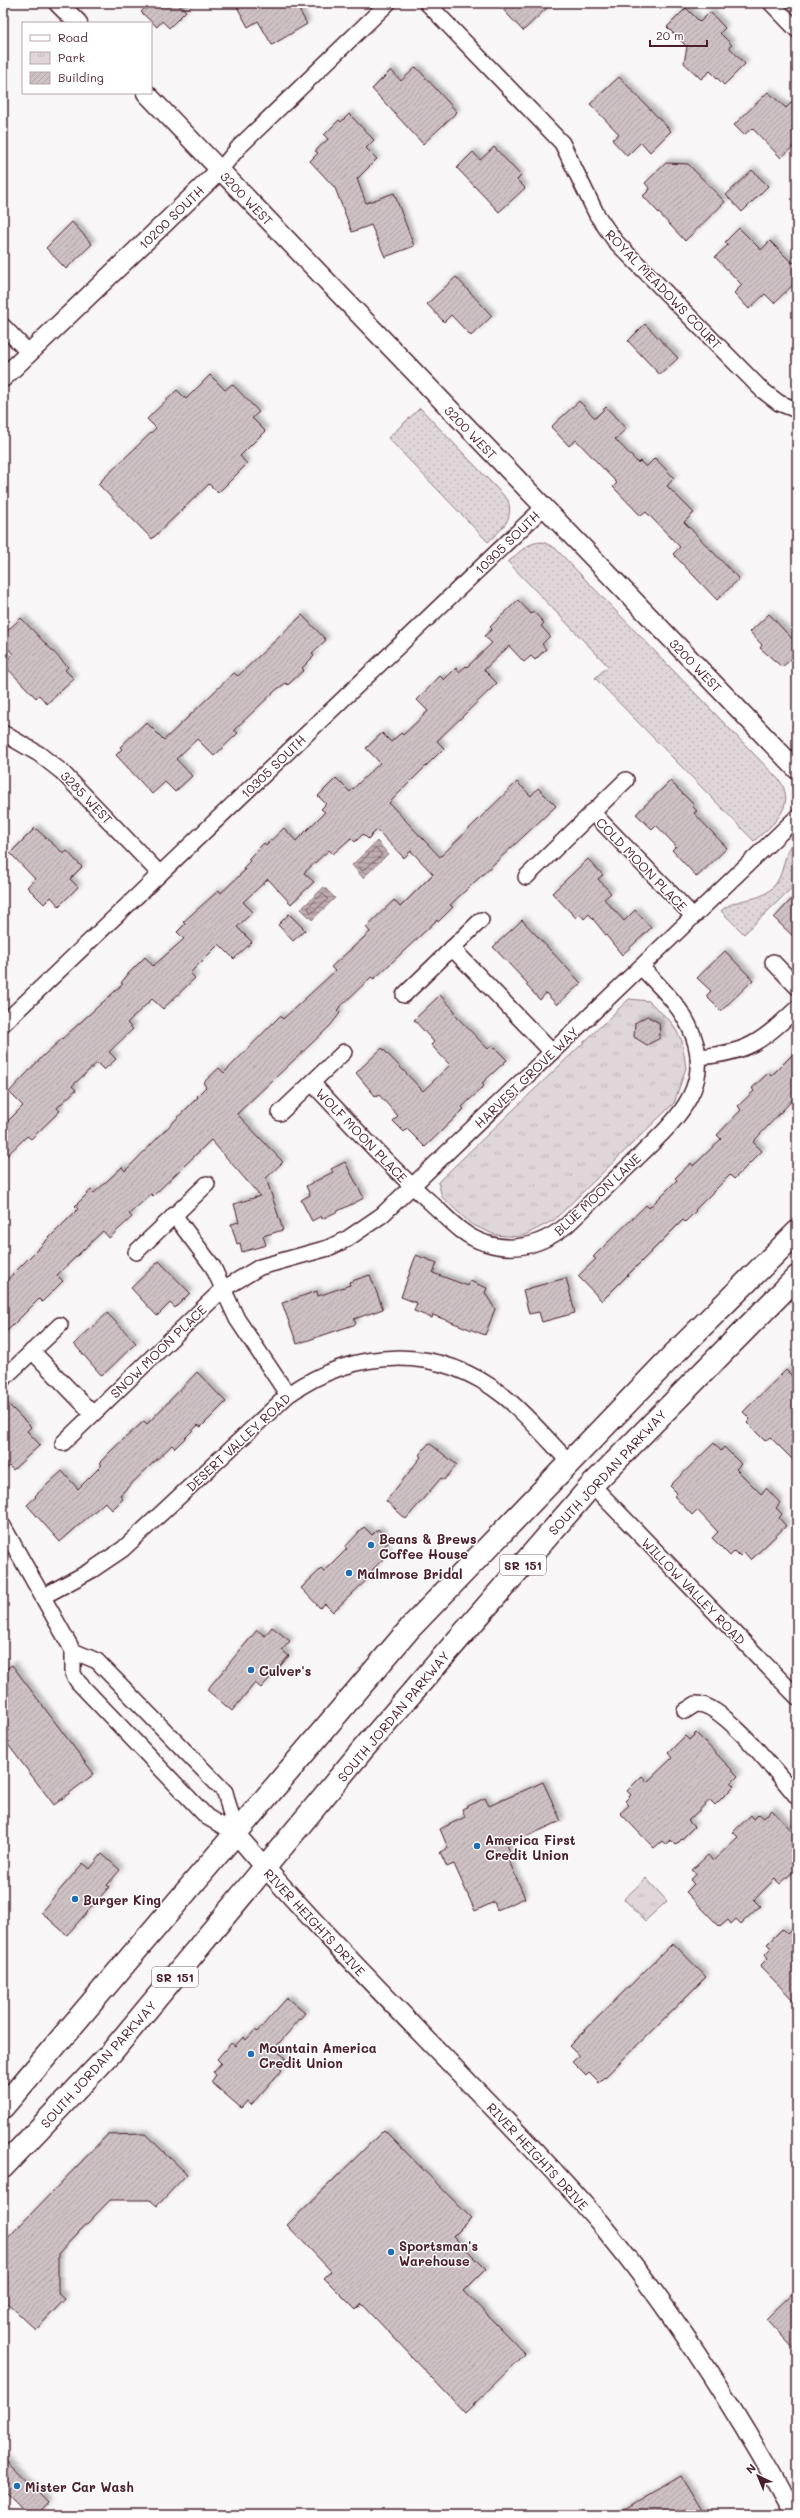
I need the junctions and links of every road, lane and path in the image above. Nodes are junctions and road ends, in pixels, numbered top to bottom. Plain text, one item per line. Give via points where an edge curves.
1 (58, 3) edge
2 (388, 3) edge
3 (427, 3) edge
4 (771, 3) edge
5 (77, 22) edge
6 (797, 30) edge
7 (147, 94) edge
8 (220, 170) junction
9 (3, 326) edge
10 (29, 353) junction
11 (3, 378) edge
12 (797, 410) edge
13 (543, 508) junction
14 (3, 734) edge
15 (797, 770) edge
16 (626, 780) dead end
17 (592, 812) junction
18 (797, 817) edge
19 (160, 874) junction
20 (526, 877) dead end
21 (693, 916) junction
22 (481, 920) dead end
23 (452, 948) junction
24 (773, 962) dead end
25 (641, 967) junction
26 (797, 987) edge
27 (404, 995) dead end
28 (797, 1008) edge
29 (3, 1024) edge
30 (344, 1052) dead end
31 (552, 1052) junction
32 (698, 1057) junction
33 (312, 1082) junction
34 (280, 1113) dead end
35 (207, 1184) dead end
36 (412, 1187) junction
37 (174, 1215) junction
38 (797, 1232) edge
39 (136, 1252) dead end
40 (797, 1277) edge
41 (223, 1289) junction
42 (60, 1325) dead end
43 (32, 1351) junction
44 (3, 1379) edge
45 (288, 1394) junction
46 (92, 1414) junction
47 (63, 1443) dead end
48 (569, 1462) junction
49 (592, 1485) junction
50 (3, 1526) edge
51 (44, 1596) junction
52 (73, 1651) junction
53 (797, 1697) edge
54 (685, 1711) dead end
55 (797, 1797) edge
56 (236, 1834) junction
57 (266, 1869) junction
58 (3, 2107) edge
59 (3, 2167) edge
60 (794, 2515) edge

1 - 5 street
2 - 8 street, 10200 SOUTH via 239,146
3 - 12 street, ROYAL MEADOWS COURT via 562,143 597,215 615,241 762,390 778,403
4 - 6 street
7 - 8 street, 3200 WEST
8 - 10 street, 10200 SOUTH
8 - 13 street, 3200 WEST
9 - 10 street
10 - 11 street, 10200 SOUTH
13 - 15 street, 3200 WEST
13 - 19 street, 10305 SOUTH
14 - 19 street, 3285 WEST via 39,754 62,772
16 - 17 street, COLD MOON PLACE
17 - 20 street, COLD MOON PLACE
17 - 21 street, COLD MOON PLACE
18 - 21 street, HARVEST GROVE WAY
19 - 29 street, 10305 SOUTH
21 - 25 street, HARVEST GROVE WAY
22 - 23 street
23 - 27 street
23 - 31 street
24 - 26 street
25 - 31 street, HARVEST GROVE WAY
25 - 32 street via 682,1013 695,1041
28 - 32 street via 771,1033 748,1048 727,1054
30 - 33 street, WOLF MOON PLACE
31 - 36 street, HARVEST GROVE WAY
32 - 36 street, BLUE MOON LANE via 692,1091 675,1121 567,1225 546,1240 521,1247 484,1243 462,1232
33 - 34 street, WOLF MOON PLACE
33 - 36 street, WOLF MOON PLACE
35 - 37 street
36 - 41 street, HARVEST GROVE WAY via 382,1215 347,1239 328,1248 260,1267
37 - 39 street
37 - 41 street via 213,1267
38 - 48 main road, SR 151
40 - 49 main road, SOUTH JORDAN PARKWAY / SR 151
41 - 45 street via 237,1319
41 - 46 street, SNOW MOON PLACE
42 - 43 street
43 - 44 street
43 - 46 street
45 - 48 street, DESERT VALLEY ROAD via 321,1374 363,1360 399,1358 428,1361 455,1369 487,1385 505,1398
45 - 51 street, DESERT VALLEY ROAD via 123,1549 92,1570
46 - 47 street, SNOW MOON PLACE
48 - 56 main road, SR 151 via 411,1627
49 - 53 street, WILLOW VALLEY ROAD
49 - 57 main road, SOUTH JORDAN PARKWAY / SR 151 via 364,1748
50 - 51 street, RIVER HEIGHTS DRIVE
51 - 52 street, RIVER HEIGHTS DRIVE
52 - 56 street, RIVER HEIGHTS DRIVE via 97,1661 225,1792
52 - 56 street, RIVER HEIGHTS DRIVE via 73,1674 85,1689 206,1817
54 - 55 street via 696,1704 709,1707 753,1746
56 - 57 street, RIVER HEIGHTS DRIVE
56 - 58 main road, SR 151
57 - 59 main road, SOUTH JORDAN PARKWAY / SR 151 via 110,2054
57 - 60 street, RIVER HEIGHTS DRIVE via 300,1908 535,2151 617,2244 667,2310 714,2379 763,2457

